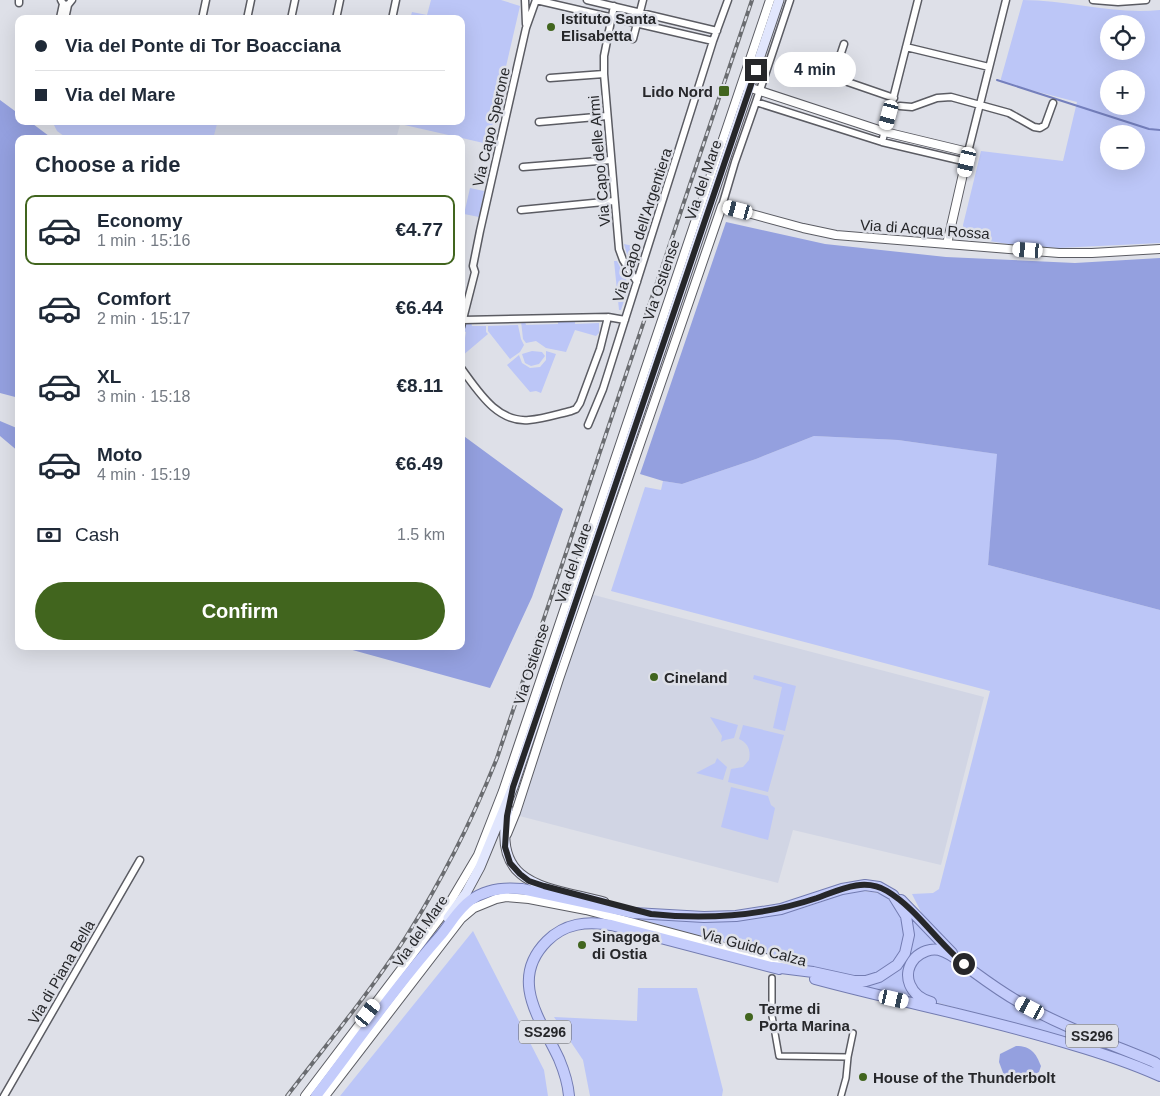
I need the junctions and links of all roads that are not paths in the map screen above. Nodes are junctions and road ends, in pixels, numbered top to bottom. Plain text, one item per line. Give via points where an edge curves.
1 (206, 0) edge
2 (251, 0) edge
3 (295, 0) edge
4 (340, 0) edge
5 (396, 0) edge
6 (525, 0) edge
7 (536, 0) edge
8 (587, 0) edge
9 (643, 0) edge
10 (728, 0) edge
11 (770, 0) edge
12 (780, 0) edge
13 (790, 0) edge
14 (918, 0) edge
15 (1006, 0) edge
16 (1093, 0) edge
17 (1146, 0) edge
18 (66, 2) edge
19 (614, 6) junction
20 (640, 12) junction
21 (63, 15) edge
22 (203, 15) edge
23 (248, 15) edge
24 (292, 15) edge
25 (337, 15) edge
26 (393, 15) edge
27 (612, 18) junction
28 (638, 24) junction
29 (526, 28) junction
30 (717, 31) junction
31 (608, 33) junction
32 (713, 41) junction
33 (844, 44) dead end
34 (906, 47) junction
35 (989, 67) junction
36 (604, 74) junction
37 (550, 78) dead end
38 (745, 86) junction
39 (760, 91) junction
40 (894, 98) junction
41 (787, 100) junction
42 (756, 102) junction
43 (1053, 103) dead end
44 (900, 106) dead end
45 (979, 106) junction
46 (783, 111) junction
47 (607, 116) junction
48 (539, 122) dead end
49 (885, 132) junction
50 (882, 142) junction
51 (968, 152) junction
52 (611, 160) junction
53 (967, 162) junction
54 (523, 167) dead end
55 (614, 201) junction
56 (722, 206) junction
57 (522, 210) dead end
58 (947, 244) junction
59 (1160, 248) edge
60 (637, 282) junction
61 (465, 311) edge
62 (608, 317) junction
63 (465, 320) edge
64 (625, 320) junction
65 (465, 373) edge
66 (588, 425) dead end
67 (513, 787) junction
68 (506, 836) junction
69 (140, 860) dead end
70 (893, 895) junction
71 (651, 914) junction
72 (431, 945) junction
73 (959, 961) junction
74 (773, 967) junction
75 (814, 972) junction
76 (772, 978) dead end
77 (946, 1012) junction
78 (854, 1033) dead end
79 (848, 1057) junction
80 (1158, 1064) edge
81 (1160, 1076) edge
82 (4, 1096) edge
83 (305, 1096) edge
84 (316, 1096) edge
85 (325, 1096) edge
86 (569, 1096) edge
87 (841, 1096) edge

1 - 22 street
2 - 23 street
3 - 24 street
4 - 25 street
5 - 26 street
6 - 29 street, Via Capo Sperone
7 - 27 street
7 - 29 street, Via Capo Sperone
8 - 19 street
9 - 20 street
10 - 30 street, Via Capo dell'Argentiera
11 - 38 street, Via Ostiense
12 - 38 main road, Via del Mare
13 - 39 street
14 - 34 street
15 - 35 street
16 - 17 street
18 - 21 street
19 - 20 street
19 - 27 street, Via Capo delle Armi
20 - 28 street
20 - 30 street
27 - 28 street
27 - 31 street, Via Capo delle Armi
28 - 31 street via 633,39
28 - 32 street
29 - 61 street, Via Capo Sperone
30 - 32 street, Via Capo dell'Argentiera
31 - 36 street, Via Capo delle Armi
32 - 60 street, Via Capo dell'Argentiera
33 - 40 street via 835,71 836,78
34 - 35 street
34 - 40 street
35 - 45 street
36 - 37 street
36 - 47 street, Via Capo delle Armi
38 - 39 street
38 - 67 main road, Via del Mare
38 - 83 street, Via Ostiense via 503,791 478,855 443,914
39 - 41 street
39 - 42 street
40 - 49 street
41 - 46 street
41 - 49 street
42 - 46 street
42 - 56 street
43 - 45 street via 1045,125 1040,128 1009,113
44 - 45 street via 912,107 948,97
45 - 51 street
46 - 50 street
47 - 48 street
47 - 52 street, Via Capo delle Armi
49 - 50 street
49 - 51 street
50 - 53 street
51 - 53 street
52 - 54 street
52 - 55 street, Via Capo delle Armi
53 - 58 street
55 - 57 street
55 - 60 street, Via Capo delle Armi via 620,253
56 - 58 street, Via di Acqua Rossa via 829,234
56 - 68 street
58 - 59 street, Via di Acqua Rossa via 1067,253
60 - 64 street, Via Capo dell'Argentiera
62 - 63 street
62 - 64 street
62 - 65 street via 580,404 572,411 529,420 507,416 490,406
64 - 66 street, Via Capo dell'Argentiera via 602,394
67 - 68 main road
67 - 72 main road, Via del Mare via 495,835 466,893
68 - 71 main road via 505,847 510,863 529,881
69 - 82 street, Via di Piana Bella
70 - 71 main road via 879,887 858,885 780,909 751,914 694,917
70 - 73 main road, SS296
70 - 75 main road via 903,910 909,930 907,948 896,965 882,976 866,981
71 - 72 main road via 522,889 499,888 464,905
72 - 84 main road, Via del Mare
73 - 77 main road, SS296 via 945,952 931,950 918,956 909,970 909,983 915,994
73 - 80 main road, SS296 via 1030,1008
74 - 75 main road
74 - 77 main road, Via Guido Calza / SS296
74 - 86 main road, Via Guido Calza / SS296 via 611,925 588,923 562,929 537,953 529,975 529,991 533,1008 563,1068
75 - 85 street via 586,910 529,899 496,899 474,908 460,919
76 - 79 street via 772,1016 779,1056
77 - 81 main road, SS296 via 1016,1028 1125,1061
78 - 79 street
79 - 87 street

